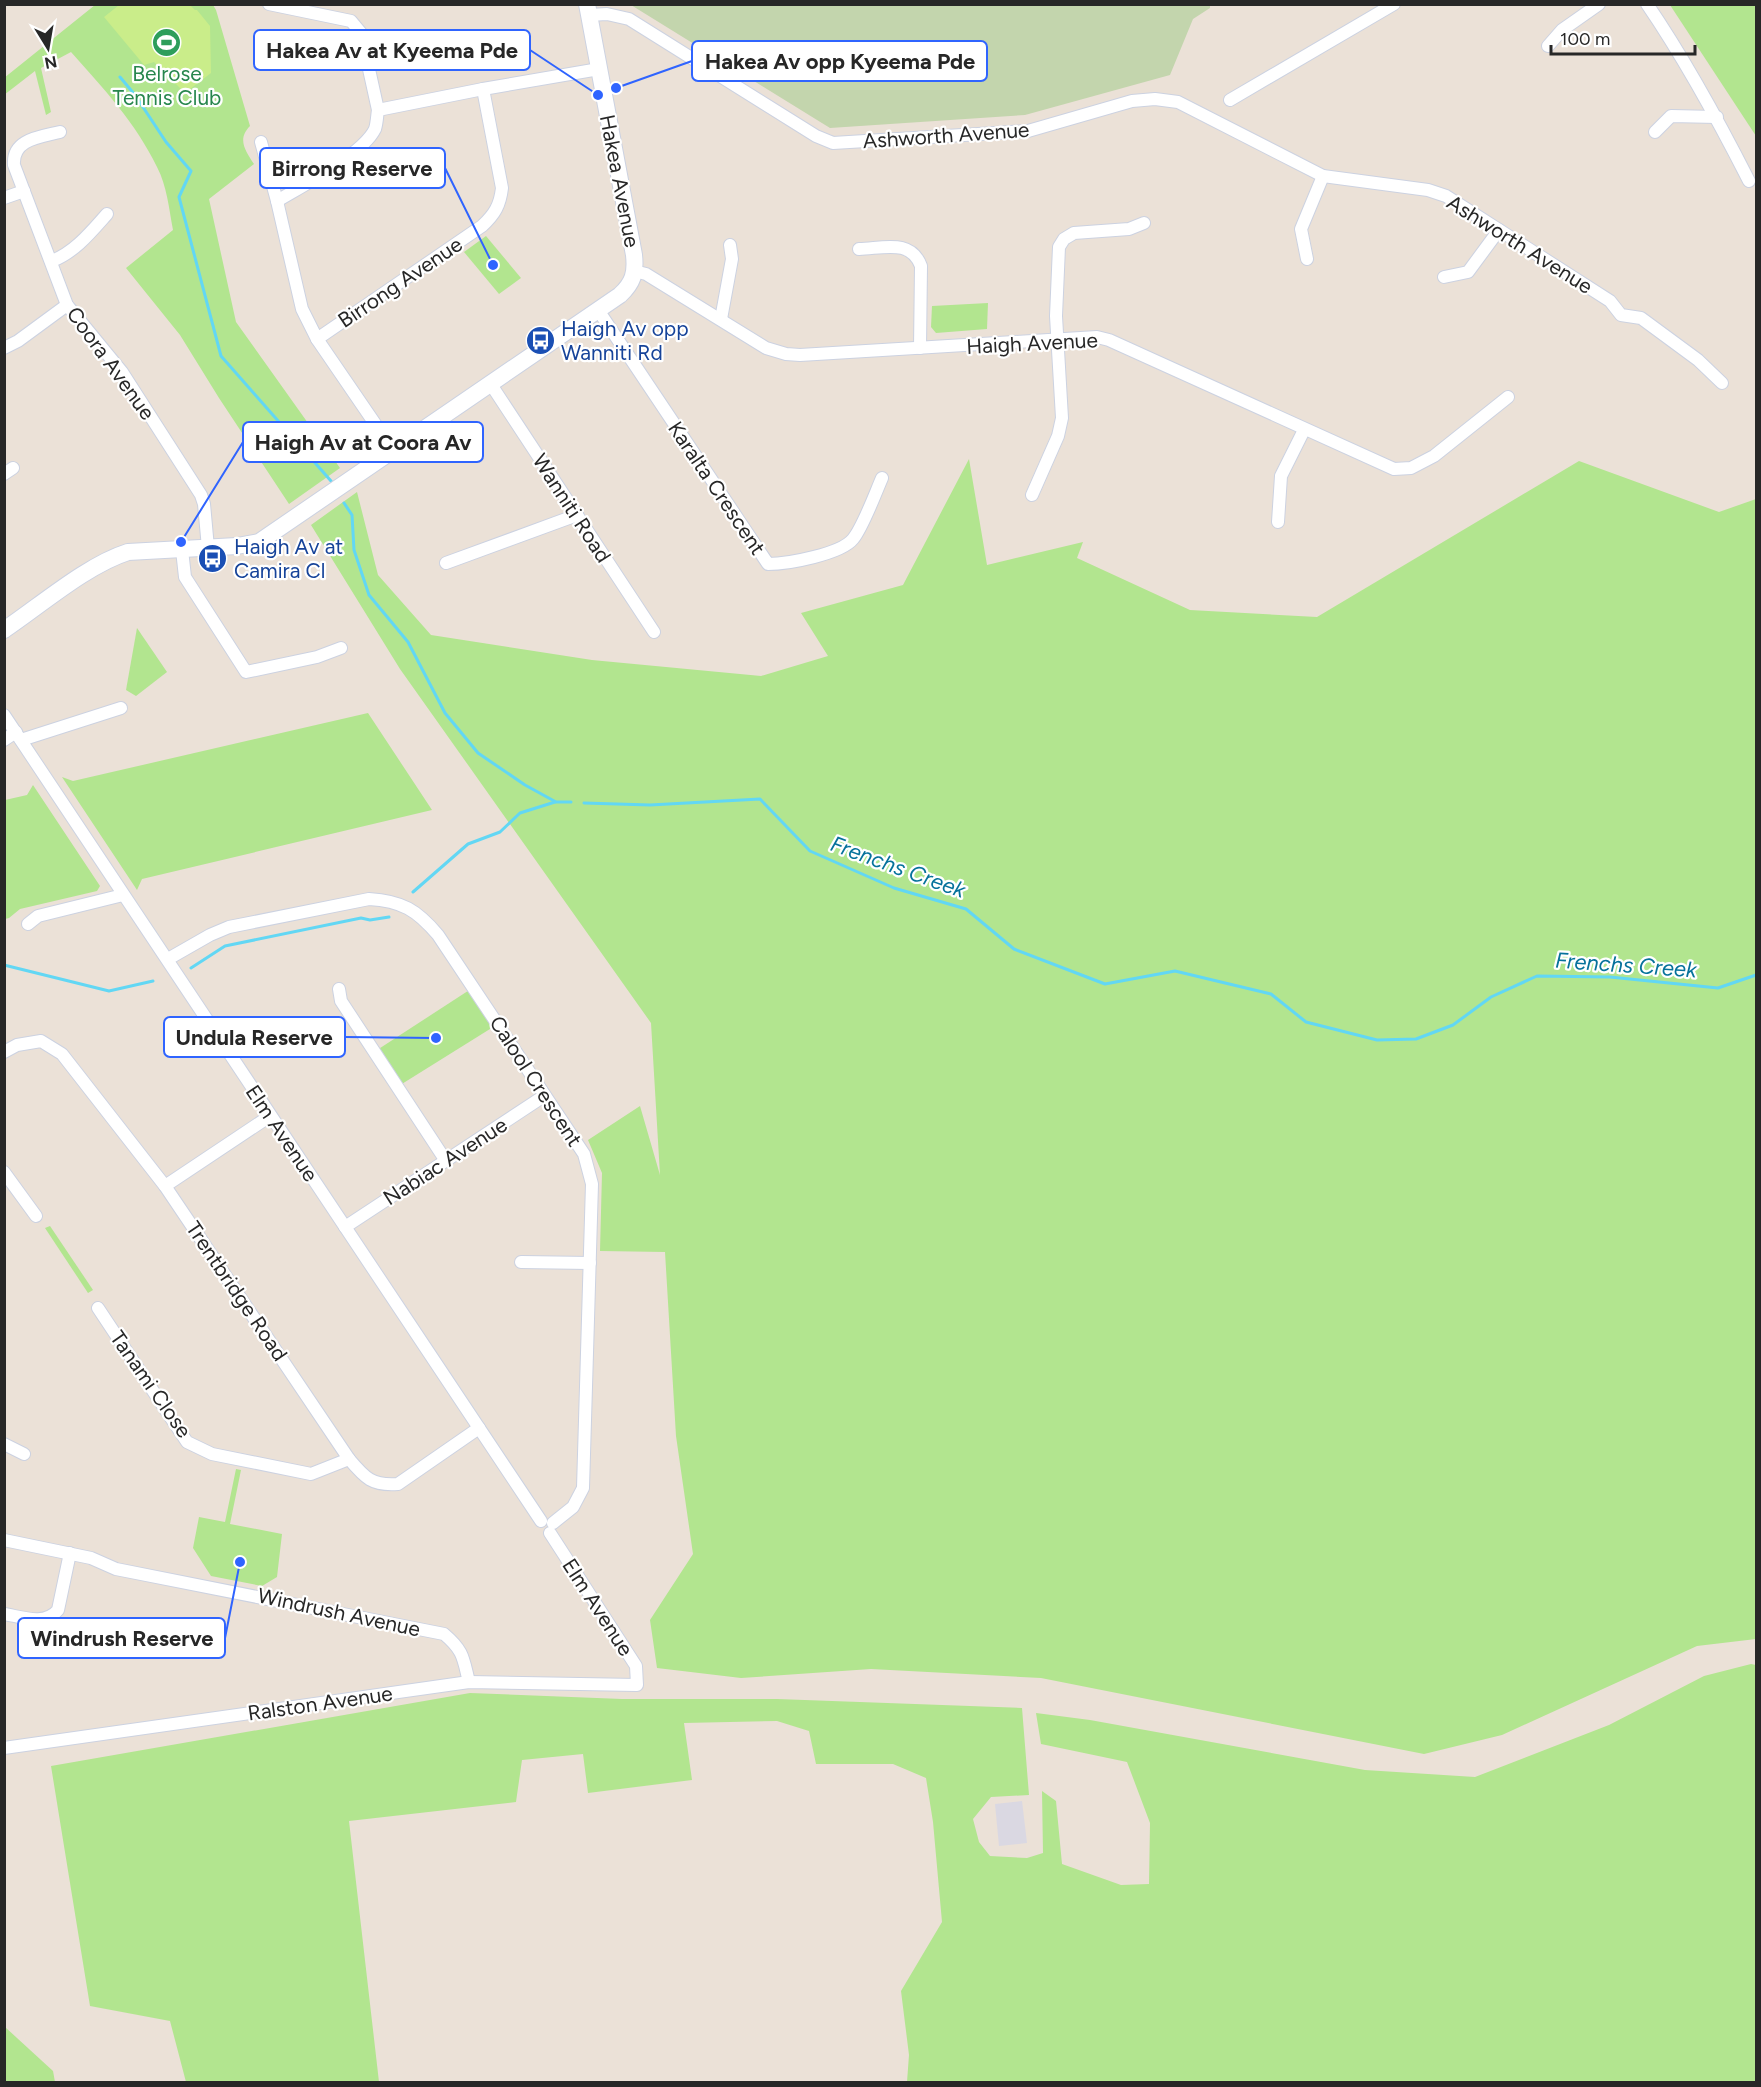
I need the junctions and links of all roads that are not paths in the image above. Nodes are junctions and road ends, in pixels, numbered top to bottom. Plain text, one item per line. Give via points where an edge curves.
1 (269, 4) edge
2 (1394, 4) edge
3 (1599, 4) edge
4 (1647, 4) edge
5 (588, 10) edge
6 (1548, 46) dead end
7 (599, 69) junction
8 (483, 89) junction
9 (1230, 100) dead end
10 (378, 110) junction
11 (1717, 117) junction
12 (60, 132) dead end
13 (1655, 132) dead end
14 (261, 142) dead end
15 (1323, 176) junction
16 (1749, 181) dead end
17 (24, 191) junction
18 (4, 198) edge
19 (277, 201) junction
20 (107, 214) dead end
21 (1144, 223) dead end
22 (1499, 230) junction
23 (730, 245) dead end
24 (860, 249) dead end
25 (1307, 259) dead end
26 (52, 261) junction
27 (1444, 277) dead end
28 (632, 279) junction
29 (67, 305) junction
30 (598, 310) junction
31 (721, 319) junction
32 (317, 339) junction
33 (1057, 340) junction
34 (4, 348) edge
35 (920, 348) junction
36 (490, 383) junction
37 (1722, 383) dead end
38 (1508, 397) dead end
39 (1304, 430) junction
40 (393, 450) junction
41 (882, 478) dead end
42 (1032, 495) dead end
43 (577, 515) junction
44 (1278, 522) dead end
45 (208, 548) junction
46 (182, 550) junction
47 (446, 563) dead end
48 (4, 630) edge
49 (654, 632) dead end
50 (341, 648) dead end
51 (121, 708) dead end
52 (4, 715) edge
53 (19, 736) junction
54 (4, 740) edge
55 (123, 895) junction
56 (28, 924) dead end
57 (168, 959) junction
58 (339, 989) dead end
59 (4, 1052) edge
60 (544, 1096) junction
61 (270, 1116) junction
62 (446, 1161) junction
63 (4, 1172) edge
64 (165, 1186) junction
65 (36, 1216) dead end
66 (345, 1227) junction
67 (521, 1262) dead end
68 (590, 1263) junction
69 (98, 1308) dead end
70 (478, 1428) junction
71 (4, 1444) edge
72 (24, 1454) dead end
73 (349, 1459) junction
74 (548, 1526) junction
75 (4, 1540) edge
76 (70, 1553) junction
77 (4, 1614) edge
78 (469, 1682) junction
79 (637, 1685) joint
80 (4, 1748) edge

1 - 10 street via 351,21 361,33
2 - 9 street
3 - 6 street via 1562,30
4 - 11 street
5 - 7 street, Hakea Avenue
5 - 15 street, Ashworth Avenue via 629,19 833,144 1028,131 1132,101 1155,99 1178,102
7 - 8 street
7 - 28 street, Hakea Avenue via 634,255
8 - 10 street
8 - 32 street, Birrong Avenue via 502,188 493,216
10 - 19 street via 376,127 368,139 339,163
11 - 13 street via 1671,116
11 - 16 street
12 - 17 street, Coora Avenue via 30,140 16,150 14,165
14 - 19 street
15 - 22 street, Ashworth Avenue via 1428,190 1446,196
15 - 25 street via 1301,229
17 - 18 street
17 - 26 street, Coora Avenue
19 - 32 street via 302,309
20 - 26 street via 85,239
21 - 33 street via 1129,229 1074,233 1064,239 1059,247
22 - 27 street via 1468,272
22 - 37 street, Ashworth Avenue via 1610,302 1621,315 1641,318
23 - 31 street via 732,259
24 - 35 street via 906,247 917,254 921,266
26 - 29 street, Coora Avenue
28 - 30 street
28 - 31 street, Haigh Avenue via 646,274
29 - 34 street
29 - 45 street, Coora Avenue via 122,372 201,495
30 - 36 street
30 - 41 street, Karalta Crescent via 768,564 787,564 845,547 854,538
31 - 35 street, Haigh Avenue via 766,348 786,354
32 - 40 street
33 - 35 street, Haigh Avenue
33 - 39 street, Haigh Avenue via 1109,340
33 - 42 street via 1062,418
36 - 40 street
36 - 43 street, Wanniti Road
38 - 39 street, Haigh Avenue via 1434,456 1411,468 1395,469
39 - 44 street via 1281,476
40 - 45 street via 259,542
43 - 47 street
43 - 49 street, Wanniti Road
45 - 46 street
46 - 48 street via 128,552 112,557
46 - 50 street via 185,577 246,672
51 - 53 street
52 - 53 street, Elm Avenue
53 - 54 street
53 - 55 street, Elm Avenue
55 - 56 street via 38,916
55 - 57 street, Elm Avenue
57 - 60 street, Calool Crescent via 229,927 369,899 389,900 409,908 438,935
57 - 61 street, Elm Avenue
58 - 62 street via 341,1001
59 - 64 street, Trentbridge Road via 17,1045 42,1041 62,1054
60 - 62 street, Nabiac Avenue
60 - 68 street, Calool Crescent via 584,1154 592,1184
61 - 64 street
61 - 66 street, Elm Avenue
62 - 66 street, Nabiac Avenue
63 - 65 street
64 - 73 street, Trentbridge Road
66 - 70 street, Elm Avenue
67 - 68 street
68 - 74 street, Calool Crescent via 584,1488 573,1507
69 - 73 street, Tanami Close via 187,1442 212,1454 311,1474
70 - 73 street, Trentbridge Road via 398,1484 372,1482
70 - 74 street, Elm Avenue
71 - 72 street
74 - 79 street, Elm Avenue via 636,1666
75 - 76 street, Windrush Avenue
76 - 77 street via 54,1616 38,1620
76 - 78 street, Windrush Avenue via 116,1569 444,1634 462,1652
78 - 79 street, Ralston Avenue
78 - 80 street, Ralston Avenue

